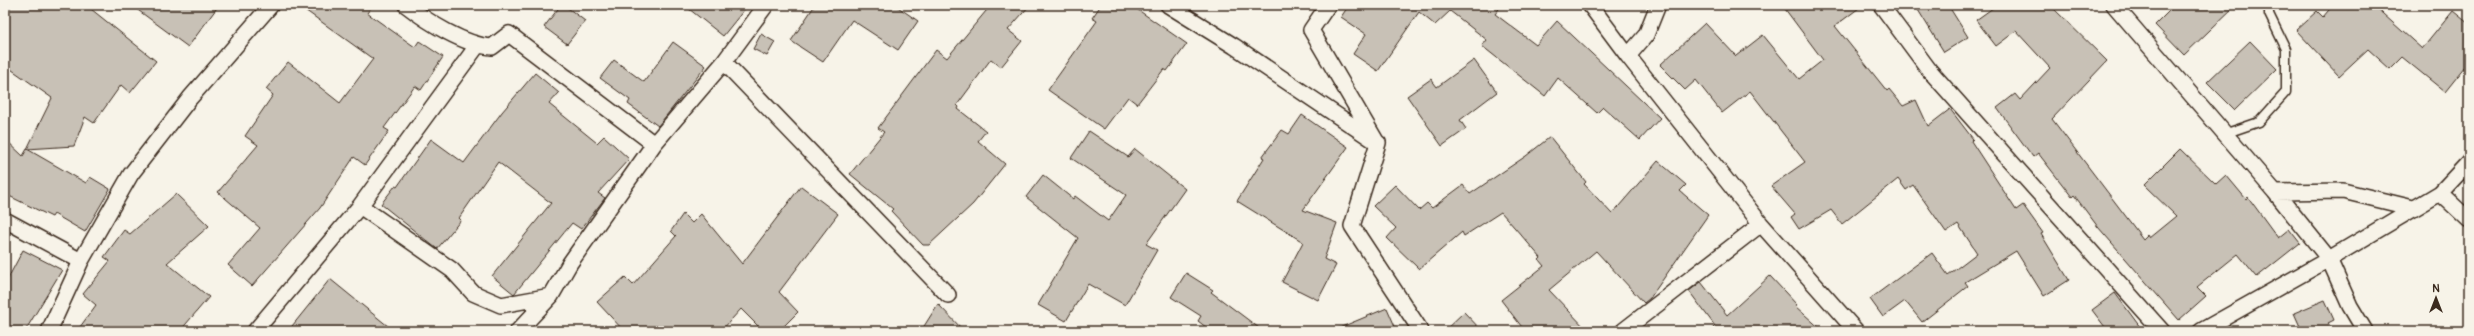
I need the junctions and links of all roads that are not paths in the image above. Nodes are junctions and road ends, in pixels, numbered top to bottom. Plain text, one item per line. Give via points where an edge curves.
1 (271, 5) edge
2 (406, 5) edge
3 (766, 5) edge
4 (1168, 5) edge
5 (1328, 5) edge
6 (1590, 5) edge
7 (1658, 5) edge
8 (1881, 5) edge
9 (2114, 5) edge
10 (2269, 5) edge
11 (477, 46) junction
12 (1628, 56) junction
13 (724, 62) junction
14 (2224, 134) junction
15 (1378, 143) junction
16 (654, 144) junction
17 (2469, 162) edge
18 (2275, 192) junction
19 (2440, 192) junction
20 (360, 206) junction
21 (2413, 208) junction
22 (5, 220) edge
23 (2469, 220) edge
24 (1761, 224) junction
25 (2329, 259) junction
26 (81, 261) junction
27 (948, 295) dead end
28 (551, 296) junction
29 (49, 331) edge
30 (255, 331) edge
31 (518, 331) edge
32 (1421, 331) edge
33 (1623, 331) edge
34 (1856, 331) edge
35 (2162, 331) edge
36 (2201, 331) edge
37 (2365, 331) edge

1 - 26 street via 190,98 131,174
2 - 11 street via 422,17
3 - 13 street
4 - 15 street
5 - 15 street via 1310,30
6 - 12 street
7 - 12 street via 1646,35
8 - 35 street via 1930,71
9 - 14 street
10 - 14 lane via 2269,14 2286,49 2286,92 2259,122
11 - 16 street via 492,47 509,34
11 - 20 street
12 - 24 street
13 - 16 street
13 - 27 street
14 - 18 street
15 - 32 street via 1352,226
16 - 28 street via 570,263
17 - 19 street
18 - 21 street via 2343,190
18 - 25 street
19 - 21 street
19 - 23 street
20 - 28 street via 452,270 473,293 501,305
20 - 30 street
21 - 25 street
22 - 26 street
24 - 33 street
24 - 34 street
25 - 36 street
25 - 37 street via 2350,306
26 - 29 street
28 - 31 street

